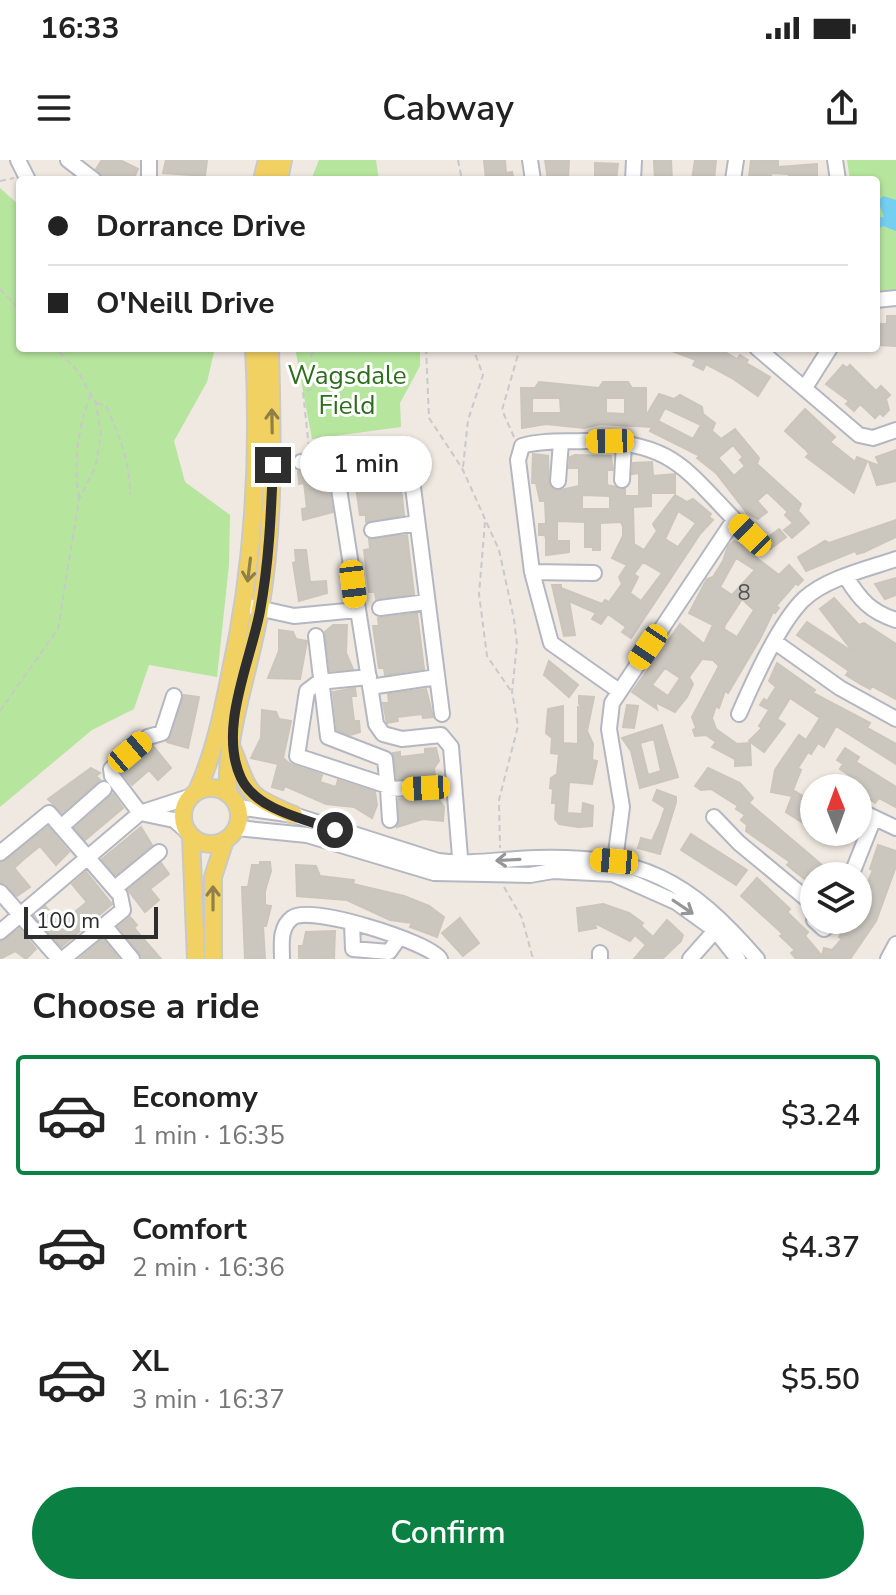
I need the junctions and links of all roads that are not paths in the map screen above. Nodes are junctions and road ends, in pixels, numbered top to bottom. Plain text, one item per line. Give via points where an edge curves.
1 (68, 160) edge
2 (89, 176) edge
3 (254, 352) edge
4 (270, 352) edge
5 (762, 352) edge
6 (827, 352) edge
7 (806, 386) junction
8 (896, 430) edge
9 (561, 442) junction
10 (624, 442) junction
11 (334, 457) junction
12 (306, 461) road end
13 (622, 480) dead end
14 (558, 481) dead end
15 (734, 520) junction
16 (417, 523) junction
17 (372, 530) dead end
18 (750, 535) dead end
19 (896, 559) edge
20 (532, 572) junction
21 (594, 573) dead end
22 (846, 577) junction
23 (427, 602) junction
24 (252, 608) junction
25 (380, 608) dead end
26 (357, 610) junction
27 (896, 620) edge
28 (316, 636) dead end
29 (775, 642) junction
30 (437, 677) junction
31 (319, 682) junction
32 (370, 682) junction
33 (619, 691) junction
34 (174, 696) dead end
35 (442, 714) dead end
36 (739, 714) dead end
37 (896, 719) edge
38 (231, 746) junction
39 (454, 786) junction
40 (388, 788) junction
41 (104, 789) dead end
42 (193, 794) junction
43 (232, 800) junction
44 (140, 813) junction
45 (294, 815) junction
46 (714, 817) dead end
47 (874, 818) joint
48 (390, 820) dead end
49 (61, 827) junction
50 (896, 828) edge
51 (188, 833) junction
52 (231, 834) junction
53 (159, 852) dead end
54 (0, 853) edge
55 (89, 857) junction
56 (857, 862) edge
57 (614, 868) junction
58 (461, 869) junction
59 (115, 888) junction
60 (0, 892) edge
61 (800, 900) edge
62 (21, 915) junction
63 (352, 923) junction
64 (104, 925) junction
65 (719, 925) junction
66 (0, 932) edge
67 (399, 938) junction
68 (896, 944) edge
69 (438, 956) edge
70 (61, 959) edge
71 (132, 959) edge
72 (196, 959) edge
73 (213, 959) edge
74 (282, 959) edge
75 (690, 959) edge
76 (738, 959) edge
77 (757, 959) edge
78 (888, 959) edge

1 - 2 street
3 -> 24 main road
24 -> 4 main road via 270,529
5 - 7 street
6 - 7 street
7 - 8 street via 864,437
9 - 10 street
9 - 14 street
9 - 20 street via 522,446 518,460
10 - 13 street
10 - 15 street via 652,447 684,467
11 - 12 street
11 - 16 street via 407,447
11 - 26 street
15 - 18 street
15 - 33 street
16 - 17 street
16 - 23 street
19 - 22 street
20 - 21 street
20 - 33 street via 551,643
22 - 27 street via 859,599
22 - 29 street via 804,599
23 - 25 street
23 - 30 street
24 - 26 street via 294,616
24 - 38 main road
24 - 42 main road via 216,740
26 - 32 street
28 - 31 street
29 - 36 street
29 - 37 street
30 - 32 street
30 - 35 street
31 - 32 street
31 - 40 street via 328,737 385,759
31 - 40 street via 307,691 297,756
32 - 39 street via 376,724 383,734 402,739 441,735 451,747
33 - 57 street via 609,729 622,807
34 - 44 street via 162,733 148,737 111,769
38 - 43 main road
38 - 45 main road via 241,779 256,798
39 - 40 street
39 - 58 street
40 - 48 street
41 - 49 street
42 - 43 main road via 214,788
42 - 44 street
42 - 51 main road via 182,814
43 - 45 street
43 - 52 main road
44 - 51 street via 174,820
44 - 55 street
45 - 58 street
46 - 61 street
47 - 50 street
47 - 56 street
49 - 54 street via 49,813
49 - 55 street
51 - 52 main road via 208,843
51 - 72 main road
52 - 58 street via 307,835 434,873
73 -> 52 main road via 213,877
53 - 59 street
55 - 59 street
55 - 62 street
57 - 58 street
57 - 65 street via 639,867 682,886
59 - 64 street via 123,910
60 - 62 street
62 - 66 street
62 - 70 street
63 - 67 street
63 - 67 street via 353,949 389,952
63 - 74 street via 305,913 292,917 282,932
64 - 70 street
64 - 71 street
65 - 75 street
65 - 76 street
65 - 77 street
67 - 69 street
68 - 78 street

